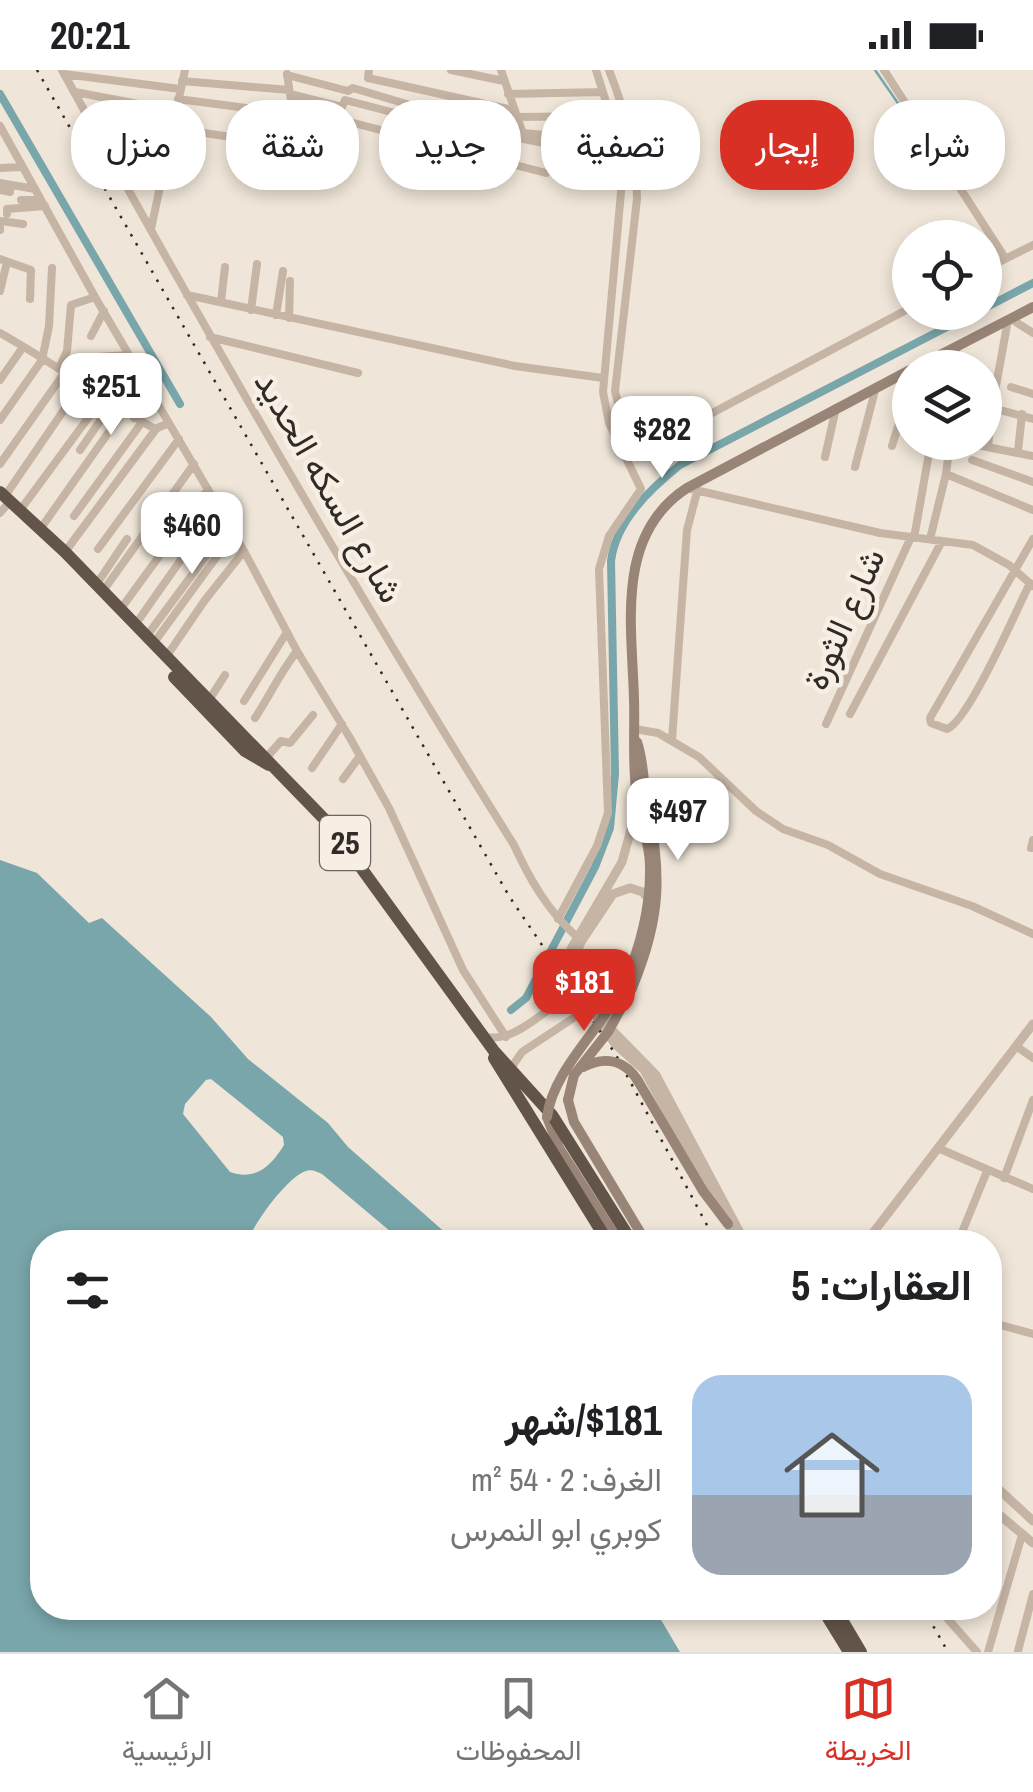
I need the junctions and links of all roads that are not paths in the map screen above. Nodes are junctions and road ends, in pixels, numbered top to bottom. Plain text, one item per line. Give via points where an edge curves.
1 (185, 70) edge
2 (451, 70) edge
3 (501, 70) edge
4 (596, 70) edge
5 (609, 70) edge
6 (884, 70) edge
7 (62, 72) edge
8 (287, 72) edge
9 (368, 74) edge
10 (504, 81) junction
11 (180, 90) junction
12 (74, 92) junction
13 (290, 92) junction
14 (604, 92) junction
15 (508, 94) junction
16 (79, 100) edge
17 (118, 100) edge
18 (178, 100) edge
19 (233, 100) edge
20 (291, 100) edge
21 (393, 100) edge
22 (466, 100) edge
23 (510, 100) edge
24 (607, 100) edge
25 (379, 109) edge
26 (0, 126) edge
27 (359, 127) edge
28 (521, 130) edge
29 (523, 135) junction
30 (541, 136) edge
31 (541, 143) edge
32 (22, 166) junction
33 (0, 168) edge
34 (541, 172) edge
35 (3, 188) edge
36 (35, 188) junction
37 (129, 190) edge
38 (159, 190) edge
39 (622, 190) edge
40 (21, 200) dead end
41 (43, 203) junction
42 (2, 223) edge
43 (23, 224) dead end
44 (151, 230) junction
45 (1033, 245) edge
46 (1005, 258) junction
47 (4, 260) edge
48 (1002, 260) edge
49 (257, 264) dead end
50 (224, 266) dead end
51 (52, 268) dead end
52 (283, 271) dead end
53 (290, 281) dead end
54 (0, 291) edge
55 (187, 295) junction
56 (95, 297) junction
57 (30, 299) dead end
58 (221, 302) junction
59 (1033, 306) edge
60 (250, 310) junction
61 (104, 311) junction
62 (276, 315) junction
63 (289, 318) junction
64 (892, 318) edge
65 (1009, 319) junction
66 (1033, 332) edge
67 (91, 336) dead end
68 (210, 337) junction
69 (2, 338) edge
70 (35, 338) dead end
71 (27, 349) junction
72 (952, 349) edge
73 (130, 355) junction
74 (1002, 356) edge
75 (82, 359) dead end
76 (42, 360) junction
77 (62, 370) junction
78 (358, 373) dead end
79 (603, 378) junction
80 (892, 379) edge
81 (0, 380) edge
82 (80, 384) junction
83 (876, 387) junction
84 (1011, 387) dead end
85 (1033, 394) edge
86 (102, 399) junction
87 (155, 399) junction
88 (112, 405) junction
89 (836, 408) junction
90 (1002, 410) edge
91 (123, 412) junction
92 (1022, 414) junction
93 (0, 420) edge
94 (138, 420) junction
95 (1033, 420) edge
96 (170, 423) junction
97 (156, 430) junction
98 (179, 439) junction
99 (1002, 449) edge
100 (80, 450) dead end
101 (1018, 451) junction
102 (638, 452) junction
103 (1033, 456) edge
104 (628, 457) junction
105 (825, 457) dead end
106 (927, 460) edge
107 (948, 460) edge
108 (972, 460) dead end
109 (0, 464) edge
110 (194, 464) junction
111 (855, 467) dead end
112 (946, 474) junction
113 (1033, 482) edge
114 (208, 489) junction
115 (692, 490) junction
116 (2, 499) edge
117 (218, 506) junction
118 (21, 509) junction
119 (1033, 510) edge
120 (74, 516) dead end
121 (40, 528) junction
122 (232, 529) junction
123 (912, 537) junction
124 (127, 538) dead end
125 (930, 540) junction
126 (1033, 540) edge
127 (942, 541) junction
128 (98, 549) dead end
129 (244, 551) junction
130 (65, 552) junction
131 (1014, 569) junction
132 (1031, 584) edge
133 (99, 588) junction
134 (120, 610) junction
135 (135, 625) junction
136 (287, 632) junction
137 (150, 641) junction
138 (297, 650) junction
139 (166, 657) junction
140 (226, 675) dead end
141 (209, 700) junction
142 (244, 701) dead end
143 (312, 714) dead end
144 (850, 714) dead end
145 (255, 718) dead end
146 (342, 724) junction
147 (826, 724) dead end
148 (635, 732) junction
149 (672, 740) junction
150 (360, 756) junction
151 (267, 757) junction
152 (312, 768) dead end
153 (343, 780) dead end
154 (638, 805) junction
155 (648, 899) junction
156 (560, 921) junction
157 (574, 934) junction
158 (1033, 934) edge
159 (628, 987) junction
160 (580, 992) junction
161 (590, 1007) junction
162 (1032, 1029) edge
163 (484, 1037) junction
164 (506, 1037) junction
165 (1016, 1046) junction
166 (1033, 1058) edge
167 (514, 1061) junction
168 (578, 1070) junction
169 (1033, 1100) edge
170 (940, 1149) junction
171 (987, 1171) junction
172 (1004, 1178) junction
173 (1033, 1189) edge
174 (728, 1224) junction
175 (601, 1230) edge
176 (611, 1230) edge
177 (625, 1230) edge
178 (639, 1230) edge
179 (731, 1230) edge
180 (739, 1230) edge
181 (876, 1230) edge
182 (963, 1230) edge
183 (1002, 1325) edge
184 (1033, 1334) edge
185 (1002, 1492) edge
186 (1002, 1517) edge
187 (1033, 1521) edge
188 (1022, 1534) junction
189 (1033, 1543) edge
190 (1033, 1594) edge
191 (1002, 1603) edge
192 (829, 1620) edge
193 (842, 1620) edge
194 (948, 1620) edge
195 (997, 1620) edge
196 (1018, 1651) edge
197 (848, 1652) edge
198 (861, 1652) edge
199 (976, 1652) edge
200 (988, 1652) edge

1 - 11 street
2 - 10 street
3 - 10 street
4 - 14 street
5 - 102 street via 637,172 615,391
6 - 46 street
7 - 11 street
7 - 12 street, شارع السكه الحديد
8 - 13 street
8 - 21 street
9 - 22 street
10 - 15 street
11 - 13 street
11 - 18 street
11 - 19 street
12 - 16 street, شارع السكه الحديد
12 - 17 street
13 - 20 street
13 - 25 street
14 - 15 street
14 - 24 street
15 - 23 street
26 - 32 street
27 - 34 street
28 - 29 street
29 - 30 street
29 - 31 street
32 - 33 street
32 - 36 street
35 - 36 street
36 - 41 street
37 - 44 street, شارع السكه الحديد
38 - 44 street
39 - 79 street
40 - 41 street
41 - 42 street via 8,209
41 - 56 street
42 - 43 street
44 - 55 street, شارع السكه الحديد
45 - 46 street
46 - 48 street
47 - 54 street
47 - 57 street via 31,270
49 - 60 street
50 - 58 street
51 - 76 street
52 - 62 street
53 - 63 street
55 - 58 street
55 - 68 street, شارع السكه الحديد
56 - 61 street
56 - 77 street via 71,304
58 - 60 street
59 - 65 main road
60 - 62 street
61 - 67 street
61 - 73 street
62 - 63 street
63 - 79 street
64 - 102 street
65 - 66 street
65 - 72 main road
65 - 74 street
68 - 78 street
68 - 156 street, شارع السكه الحديد via 388,644
69 - 71 street
70 - 71 street
71 - 76 street
71 - 81 street
73 - 82 street via 97,357
73 - 87 street
75 - 82 street
76 - 77 street
76 - 93 street
77 - 82 street
77 - 109 street
79 - 104 street via 609,423
80 - 83 main road
82 - 86 street
82 - 116 street
83 - 89 main road
83 - 111 street
84 - 85 street
86 - 88 street
86 - 118 street
87 - 94 street via 141,408
87 - 96 street
88 - 91 street
88 - 100 street
89 - 105 street
89 - 115 main road
90 - 92 street
91 - 94 street
91 - 121 street
92 - 95 street
92 - 101 street
94 - 97 street
94 - 120 street
96 - 97 street
96 - 98 street
97 - 130 street
98 - 110 street
98 - 128 street
99 - 101 street
101 - 103 street
102 - 104 street
104 - 156 street via 641,488 608,536 600,569 608,814
106 - 123 street, شارع الثورة
107 - 112 street
108 - 113 street
110 - 114 street
110 - 133 street
112 - 119 street
112 - 125 street
114 - 117 street
114 - 134 street
115 - 123 street
115 - 148 main road via 655,517 633,570
115 - 149 street
116 - 118 highway, 25
116 - 175 highway, 25 via 334,837 500,1067
117 - 122 street
117 - 135 street
118 - 121 highway, 25
121 - 130 highway, 25
122 - 129 street
122 - 137 street
123 - 125 street
123 - 147 street, شارع الثورة
124 - 133 street
125 - 127 street
126 - 131 street
127 - 131 street via 976,546
127 - 144 street
129 - 136 street
129 - 139 street
130 - 133 highway, 25
131 - 132 street
131 - 132 street via 931,723 946,729 956,724
133 - 134 highway, 25
134 - 135 highway, 25
135 - 137 highway, 25
136 - 138 street
136 - 142 street
137 - 139 highway, 25
138 - 145 street
138 - 146 street
139 - 141 highway, 25
140 - 141 street
141 - 151 highway, 25
143 - 151 street via 290,743 282,741
146 - 150 street
146 - 152 street
148 - 149 street
148 - 154 main road
148 - 159 main road via 658,876 650,936
149 - 158 street via 783,830
150 - 153 street
150 - 164 street via 463,970
151 - 163 highway, 25 via 344,842
154 - 155 main road via 650,854
154 - 157 street via 622,862
155 - 159 main road
155 - 180 street via 635,888 615,892 581,942 576,968 610,1027 656,1076
156 - 157 street, شارع السكه الحديد
157 - 160 street via 570,967
159 - 168 main road, bridge via 608,1032
159 - 176 main road, bridge via 555,1085 548,1117 559,1148
160 - 161 street
160 - 164 street
161 - 167 street
161 - 174 street via 614,1044 644,1070
162 - 165 street
163 - 164 street
163 - 167 highway, 25
165 - 166 street
165 - 170 street
167 - 177 highway, 25
168 - 174 main road, bridge via 596,1061 628,1068
168 - 178 main road, bridge via 569,1087 574,1122
169 - 172 street
170 - 171 street
170 - 181 street
171 - 172 street
171 - 182 street
172 - 173 street
174 - 179 street
183 - 184 street
185 - 187 street
186 - 188 street
188 - 189 street
188 - 191 street
190 - 196 street
192 - 197 highway
193 - 198 highway
194 - 199 street
195 - 200 street

